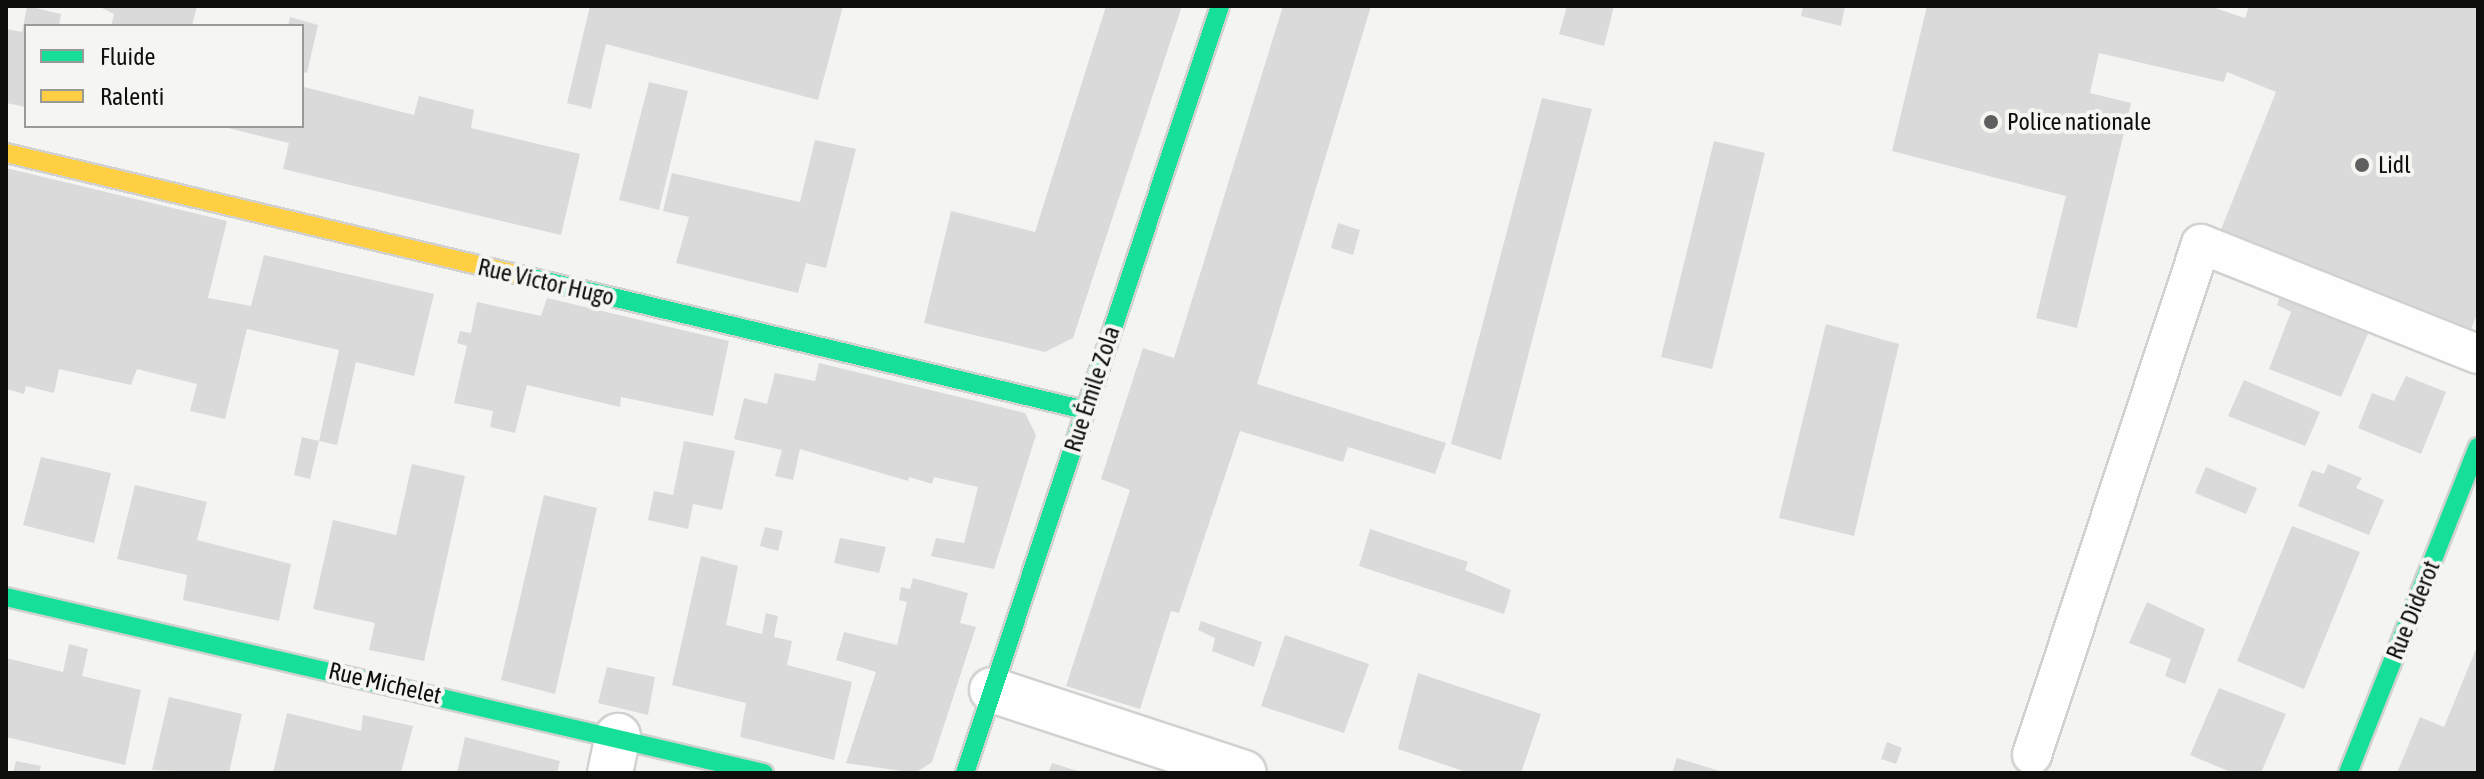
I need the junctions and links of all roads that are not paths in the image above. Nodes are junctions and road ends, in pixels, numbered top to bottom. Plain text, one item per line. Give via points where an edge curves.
1 (1220, 6) edge
2 (6, 153) edge
3 (2478, 354) edge
4 (1085, 410) junction
5 (2478, 447) edge
6 (6, 597) edge
7 (992, 690) junction
8 (614, 754) edge
9 (2032, 755) dead end
10 (764, 773) edge
11 (965, 773) edge
12 (1244, 773) edge
13 (2348, 773) edge

1 - 4 street, Rue Émile Zola
2 - 4 street, Rue Victor Hugo
3 - 9 lane via 2201,244
4 - 7 street, Rue Émile Zola
5 - 13 street, Rue Diderot
6 - 8 street, Rue Michelet
7 - 11 street, Rue Émile Zola
7 - 12 street
8 - 10 street, Rue Michelet

